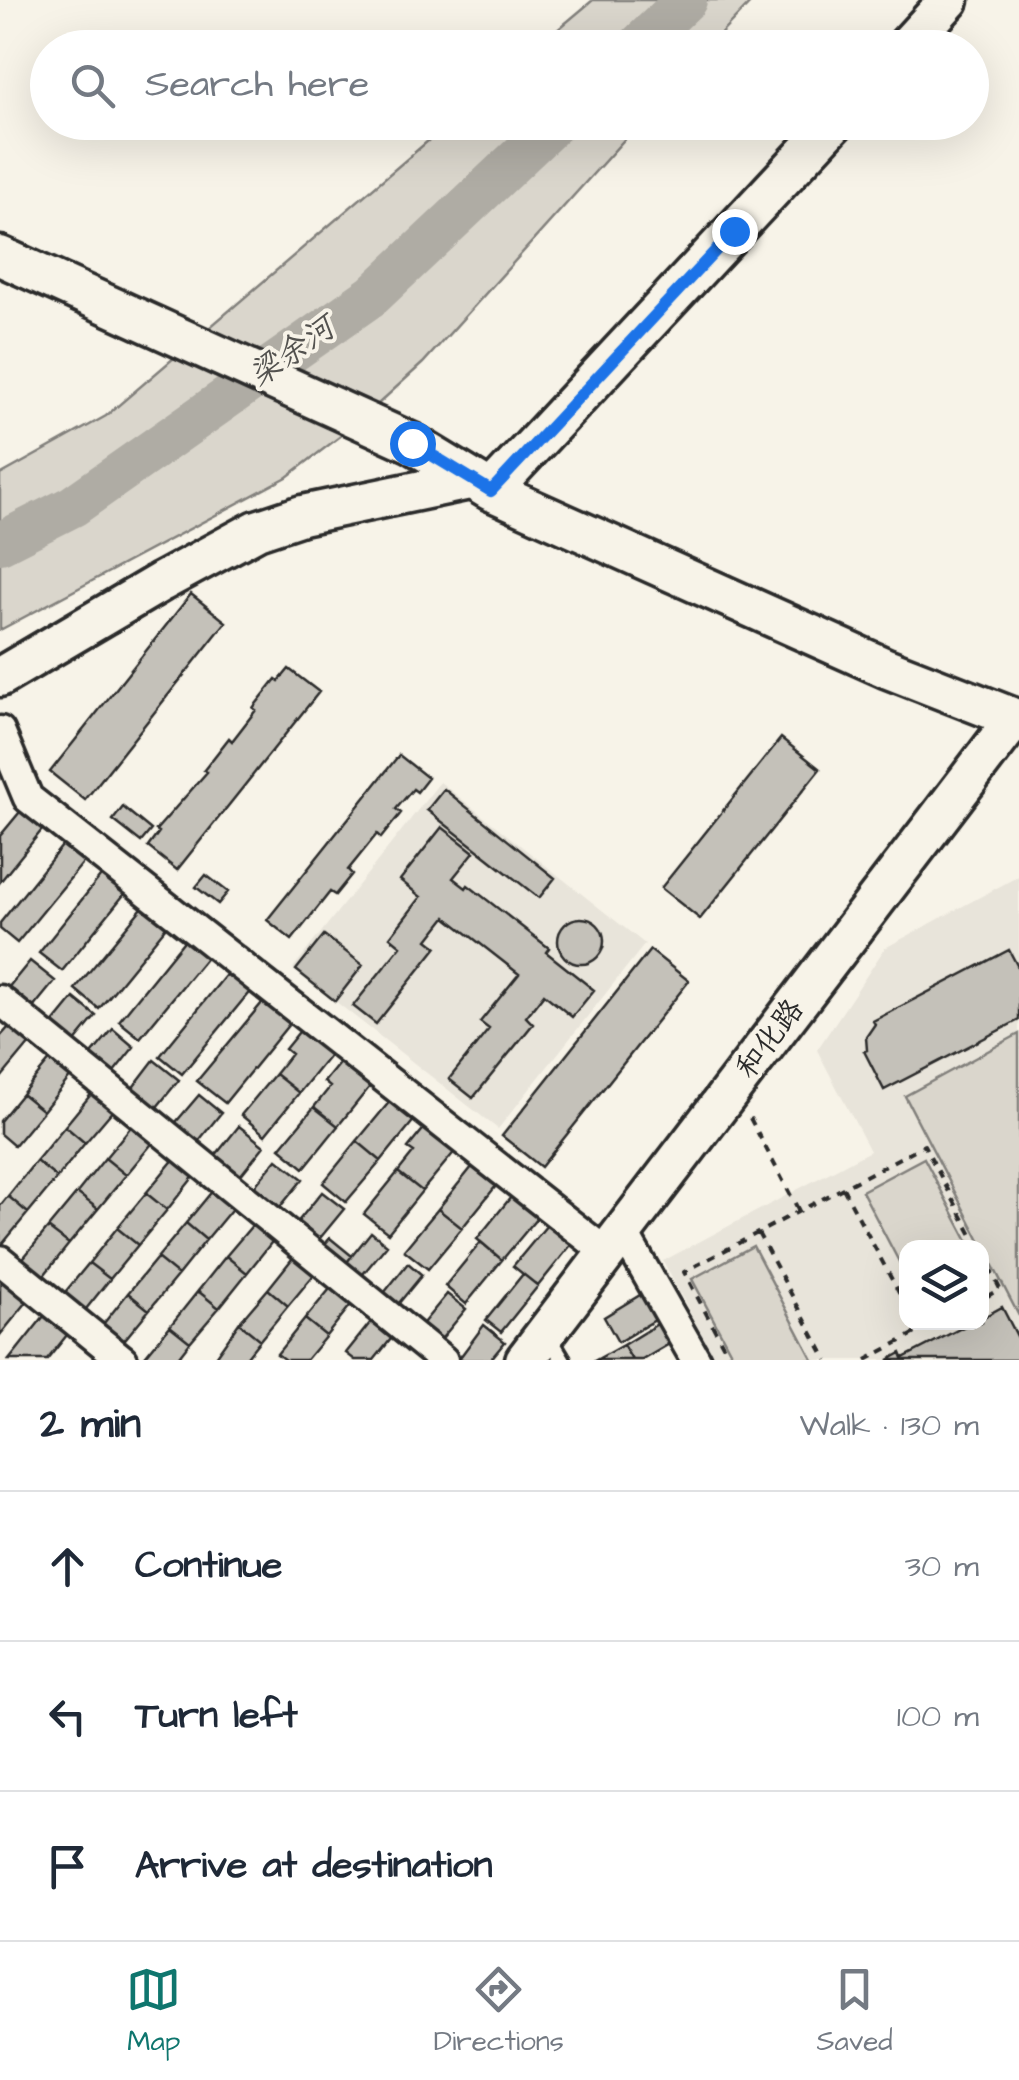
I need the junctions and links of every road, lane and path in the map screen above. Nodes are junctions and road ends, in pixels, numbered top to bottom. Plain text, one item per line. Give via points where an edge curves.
1 (950, 0) edge
2 (922, 30) edge
3 (817, 140) edge
4 (0, 256) edge
5 (0, 271) edge
6 (193, 350) junction
7 (480, 486) junction
8 (0, 677) edge
9 (1013, 711) edge
10 (0, 731) edge
11 (0, 1000) edge
12 (734, 1086) junction
13 (844, 1188) junction
14 (799, 1211) junction
15 (758, 1233) junction
16 (975, 1240) edge
17 (615, 1242) junction
18 (0, 1260) edge
19 (989, 1267) edge
20 (899, 1293) edge
21 (989, 1294) edge
22 (920, 1331) edge
23 (545, 1351) edge
24 (123, 1360) edge
25 (443, 1360) edge
26 (696, 1360) edge
27 (731, 1360) edge
28 (827, 1360) edge
29 (866, 1360) edge

1 - 2 main road
3 - 7 main road
4 - 6 main road
5 - 6 main road
6 - 7 main road
7 - 8 main road via 302,516 258,530
7 - 9 main road via 886,668
9 - 12 main road, 和化路
10 - 17 street via 28,798
11 - 25 street
12 - 14 path
12 - 17 main road, 和化路
13 - 14 path
13 - 16 path via 924,1145
13 - 20 path
14 - 15 path
15 - 27 path via 684,1272
15 - 28 path
17 - 23 main road, 和化路
17 - 26 street
18 - 24 street
19 - 21 path via 1000,1288
22 - 29 path

